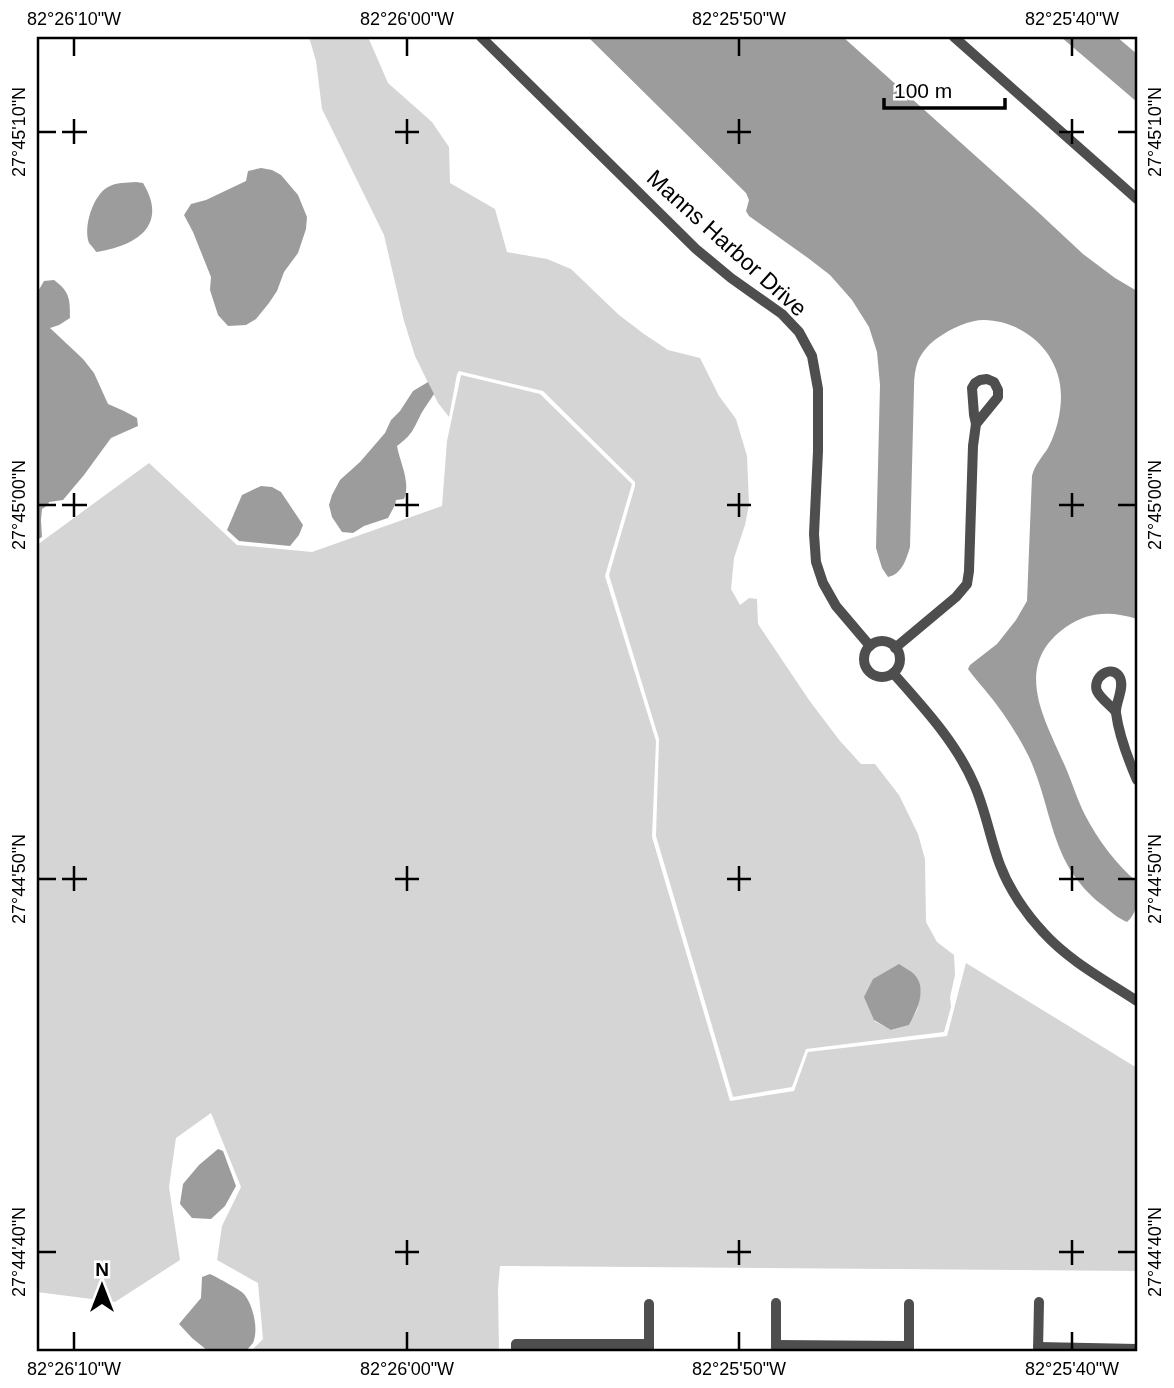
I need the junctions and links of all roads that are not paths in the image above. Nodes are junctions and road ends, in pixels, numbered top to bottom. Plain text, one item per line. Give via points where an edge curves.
1 (481, 37) edge
2 (954, 37) edge
3 (1137, 199) edge
4 (976, 424) dead end
5 (870, 646) junction
6 (895, 648) junction
7 (892, 673) junction
8 (1115, 711) dead end
9 (1137, 780) edge
10 (1137, 1001) edge
11 (1038, 1302) dead end
12 (776, 1303) dead end
13 (649, 1304) dead end
14 (909, 1304) dead end
15 (649, 1347) edge
16 (776, 1348) edge
17 (909, 1349) edge
18 (1038, 1349) edge
19 (1137, 1349) edge
20 (516, 1351) edge

1 - 5 street, Manns Harbor Drive via 696,249 799,332 812,356 818,389 816,562 836,606
2 - 3 street
4 - 6 street via 967,584
5 - 6 street via 885,642
5 - 7 street via 864,657 870,673 881,677
6 - 7 street via 899,664
7 - 10 street via 952,745 973,782 1000,866 1042,932 1069,956
8 - 9 street
11 - 18 street
12 - 16 street
13 - 15 street
14 - 17 street
15 - 20 street via 516,1344
16 - 17 street
18 - 19 street

